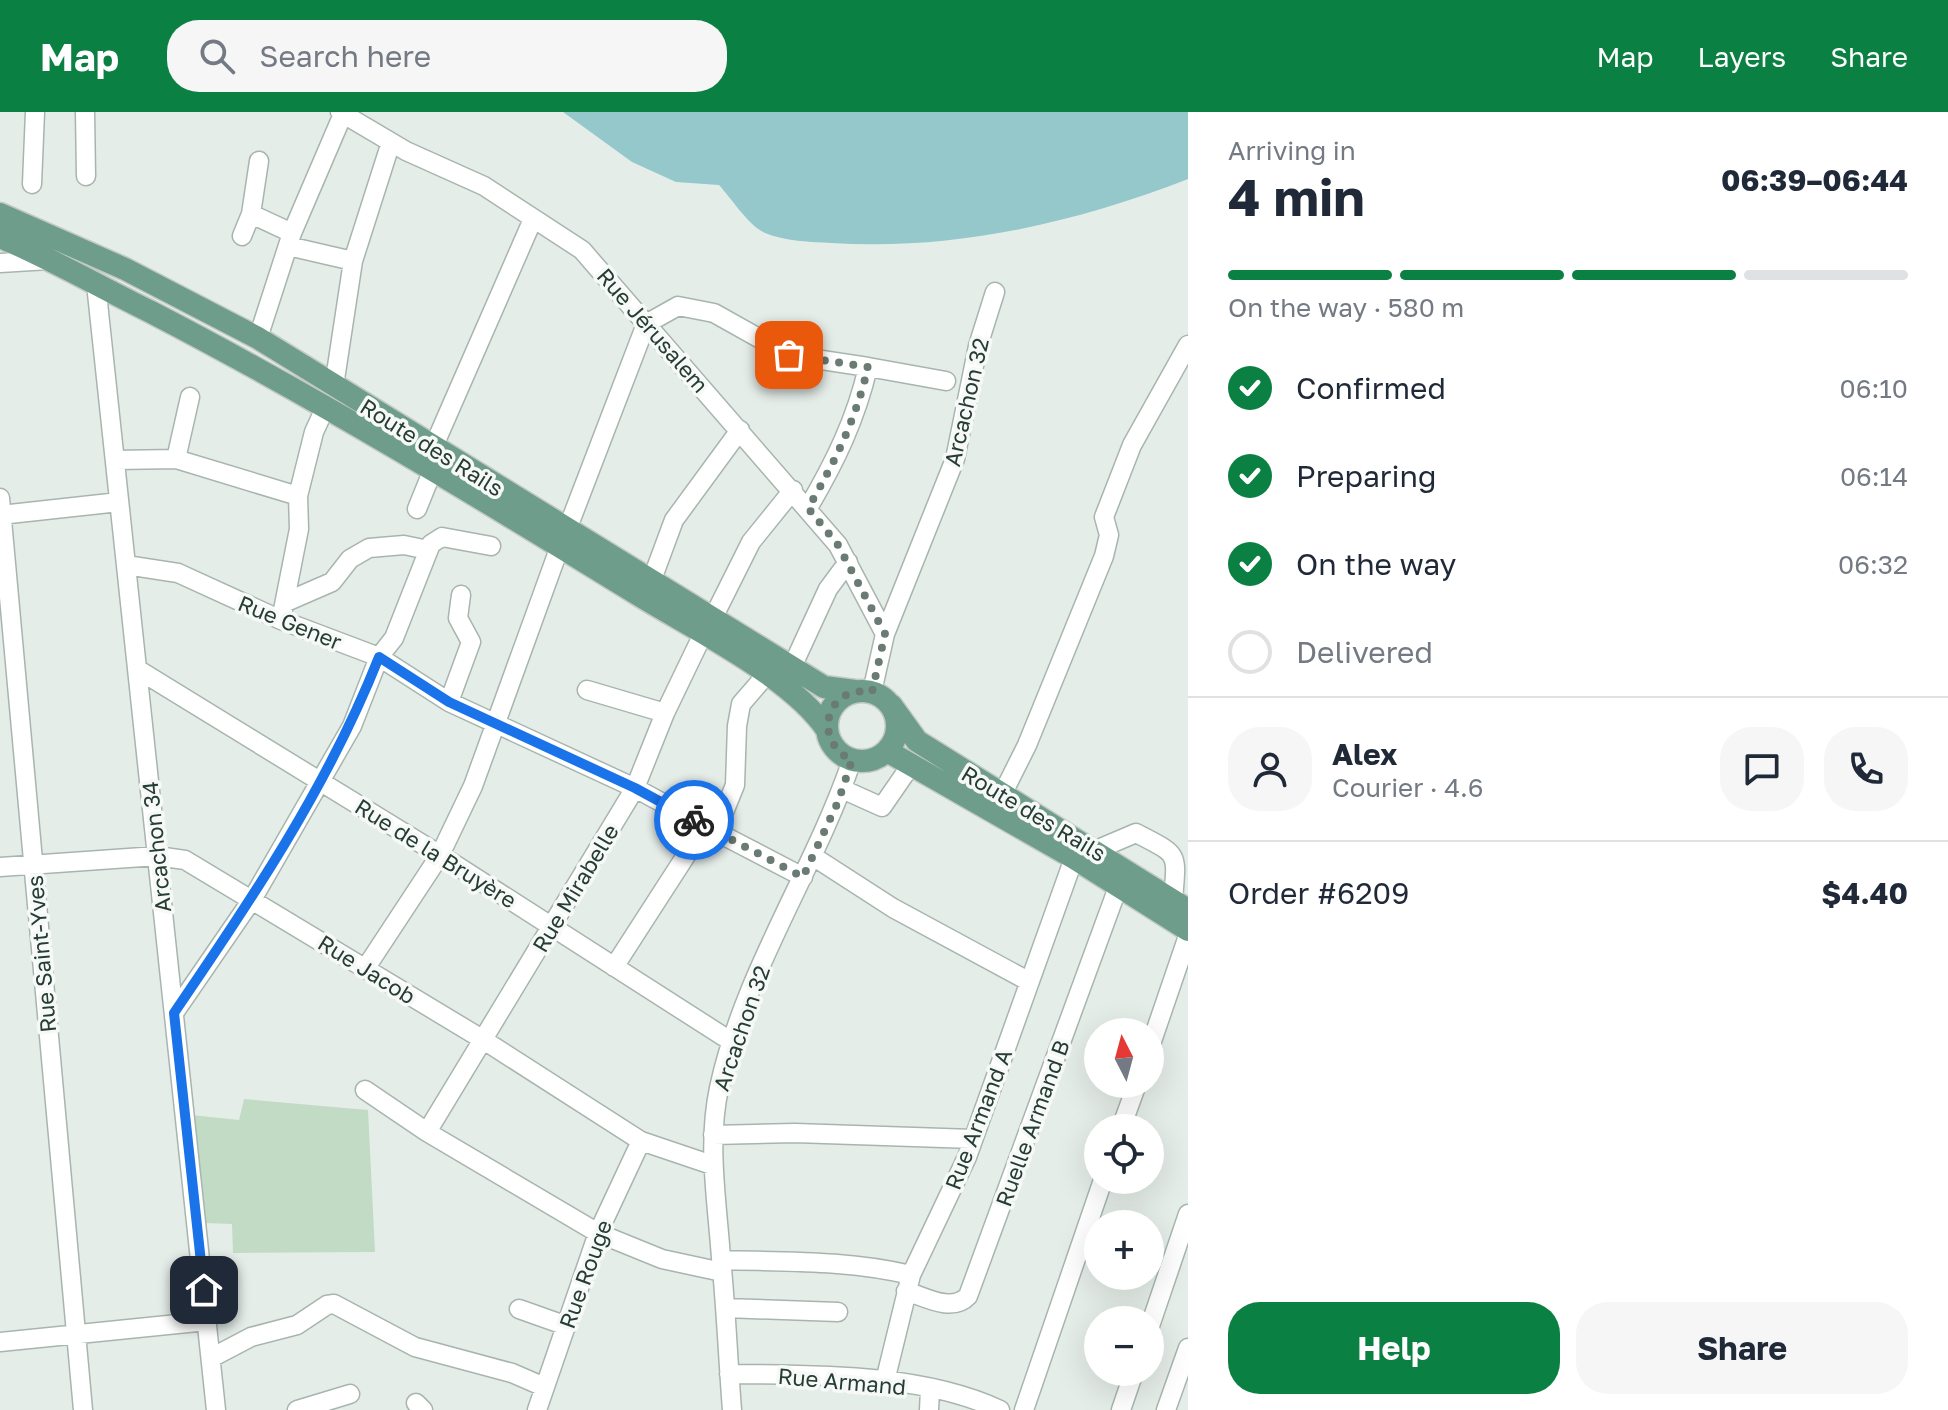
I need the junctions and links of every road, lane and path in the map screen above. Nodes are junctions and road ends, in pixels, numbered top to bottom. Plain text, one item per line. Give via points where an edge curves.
1 (35, 112) edge
2 (85, 112) edge
3 (342, 113) edge
4 (391, 142) junction
5 (259, 161) dead end
6 (86, 176) dead end
7 (32, 184) dead end
8 (0, 214) edge
9 (251, 214) junction
10 (533, 219) junction
11 (242, 236) dead end
12 (0, 237) edge
13 (290, 240) junction
14 (55, 260) junction
15 (353, 261) junction
16 (0, 263) edge
17 (96, 284) junction
18 (995, 292) dead end
19 (646, 324) junction
20 (258, 338) junction
21 (1188, 345) edge
22 (868, 367) junction
23 (946, 381) dead end
24 (334, 386) junction
25 (190, 397) dead end
26 (325, 408) junction
27 (740, 430) junction
28 (433, 448) junction
29 (176, 459) junction
30 (115, 460) junction
31 (432, 472) junction
32 (793, 490) junction
33 (298, 496) junction
34 (119, 502) junction
35 (808, 508) junction
36 (1, 509) edge
37 (417, 509) dead end
38 (563, 538) junction
39 (491, 546) dead end
40 (428, 550) junction
41 (848, 562) junction
42 (126, 565) junction
43 (651, 582) junction
44 (461, 595) dead end
45 (283, 611) junction
46 (707, 627) junction
47 (885, 634) junction
48 (379, 657) junction
49 (792, 667) junction
50 (137, 669) junction
51 (767, 674) junction
52 (587, 690) dead end
53 (864, 692) junction
54 (449, 702) junction
55 (891, 705) junction
56 (665, 713) junction
57 (493, 725) junction
58 (827, 730) junction
59 (887, 751) junction
60 (852, 760) junction
61 (911, 765) junction
62 (321, 782) junction
63 (635, 788) junction
64 (842, 789) junction
65 (1002, 795) junction
66 (710, 829) junction
67 (1096, 850) junction
68 (440, 855) junction
69 (157, 856) junction
70 (814, 857) junction
71 (1074, 858) junction
72 (33, 864) junction
73 (0, 867) edge
74 (803, 877) junction
75 (1118, 887) junction
76 (253, 898) junction
77 (1180, 905) edge
78 (552, 927) junction
79 (1188, 933) edge
80 (614, 967) junction
81 (365, 969) junction
82 (1028, 981) junction
83 (174, 1013) junction
84 (1160, 1018) edge
85 (482, 1039) junction
86 (732, 1042) junction
87 (365, 1090) dead end
88 (427, 1132) junction
89 (713, 1135) junction
90 (973, 1139) junction
91 (641, 1141) junction
92 (712, 1165) junction
93 (1098, 1194) edge
94 (1188, 1214) edge
95 (598, 1233) junction
96 (722, 1266) junction
97 (908, 1283) junction
98 (1157, 1306) edge
99 (725, 1308) junction
100 (519, 1309) dead end
101 (838, 1312) dead end
102 (207, 1321) junction
103 (567, 1326) junction
104 (76, 1335) junction
105 (0, 1342) edge
106 (1188, 1348) edge
107 (211, 1358) junction
108 (729, 1374) junction
109 (885, 1381) junction
110 (542, 1386) junction
111 (1129, 1386) edge
112 (930, 1390) junction
113 (350, 1394) dead end
114 (978, 1405) edge
115 (83, 1410) edge
116 (216, 1410) edge
117 (297, 1410) edge
118 (537, 1410) edge
119 (732, 1410) edge
120 (929, 1410) edge
121 (1000, 1410) edge
122 (1024, 1410) edge
123 (1121, 1410) edge
124 (1166, 1410) edge

1 - 7 street
2 - 6 street
3 - 4 street, Rue Jérusalem
3 - 13 street
4 - 10 street, Rue Jérusalem via 484,186
4 - 15 street
5 - 9 street
8 - 20 main road, Route des Rails via 125,269
9 - 11 street
9 - 13 street
10 - 19 street, Rue Jérusalem via 582,250
10 - 28 street
12 - 14 main road, Route des Rails
13 - 15 street
13 - 20 street
14 - 16 street
14 - 17 main road, Route des Rails
15 - 24 street
17 - 26 main road, Route des Rails via 264,370
17 - 30 street, Arcachon 34
18 - 47 street, Arcachon 32 via 955,459
19 - 22 street via 678,306 714,313 789,355
19 - 27 street, Rue Jérusalem
19 - 38 street
20 - 24 main road, Route des Rails
21 - 65 street via 1132,445 1104,517 1109,535 1104,556
22 - 23 street
22 - 35 street via 858,409
24 - 28 main road, Route des Rails
25 - 29 street
26 - 31 main road, Route des Rails
26 - 33 street
27 - 32 street, Rue Jérusalem
27 - 43 street via 674,520
28 - 38 main road, Route des Rails
29 - 30 street
29 - 33 street
30 - 34 street, Arcachon 34
31 - 37 street
31 - 38 main road, Route des Rails
32 - 35 street, Rue Jérusalem
32 - 46 street, Rue Mirabelle via 751,542
33 - 45 street via 299,529
34 - 36 street
34 - 42 street, Arcachon 34
35 - 41 street, Rue Jérusalem
36 - 72 street, Rue Saint-Yves
38 - 43 main road, Route des Rails
38 - 46 main road, Route des Rails
38 - 57 street
39 - 40 street via 442,537
40 - 45 street via 404,545 369,548 350,559 332,582
40 - 48 street via 394,638
41 - 47 street, Rue Jérusalem
41 - 49 street via 828,589
42 - 45 street, Rue Gener via 178,573
42 - 50 street, Arcachon 34
43 - 46 main road, Route des Rails
44 - 54 street via 458,618 471,642
45 - 48 street, Rue Gener
46 - 49 main road, Route des Rails
46 - 51 main road, Route des Rails
46 - 56 street, Rue Mirabelle
47 - 53 street, Arcachon 32
48 - 54 street, Rue Gener
48 - 62 street via 352,726
49 - 53 main road, Route des Rails via 824,687
50 - 62 street, Rue de la Bruyère
50 - 69 street, Arcachon 34
51 - 58 main road, Route des Rails via 818,716
51 - 66 street via 741,704 735,785
52 - 56 street
53 - 55 main road
53 - 58 main road via 845,695 830,710
54 - 57 street, Rue Gener
55 - 59 main road via 898,724
55 - 65 main road, Route des Rails via 917,741
56 - 63 street, Rue Mirabelle
57 - 63 street, Rue Gener
57 - 68 street via 473,786
58 - 60 main road via 835,749
59 - 60 main road via 871,760
59 - 61 main road, Route des Rails
60 - 64 street, Arcachon 32
61 - 64 street via 882,807
61 - 71 main road, Route des Rails
62 - 68 street, Rue de la Bruyère
62 - 76 street
63 - 66 street, Rue Gener
63 - 78 street, Rue Mirabelle
64 - 70 street, Arcachon 32
65 - 67 main road, Route des Rails
66 - 74 street, Rue Gener
66 - 80 street
67 - 77 main road, Route des Rails
67 - 77 street via 1136,833 1170,850 1176,860
68 - 78 street, Rue de la Bruyère
68 - 81 street
69 - 72 street, Rue Jacob
69 - 76 street, Rue Jacob via 185,860
69 - 83 street, Arcachon 34
70 - 74 street, Arcachon 32
70 - 82 street via 893,908
71 - 75 main road, Route des Rails
71 - 82 street, Rue Armand A
72 - 73 street, Rue Jacob
72 - 104 street, Rue Saint-Yves
74 - 86 street, Arcachon 32
75 - 79 main road, Route des Rails
75 - 97 street, Ruelle Armand B via 968,1296 951,1305
76 - 81 street, Rue Jacob
76 - 83 street
78 - 80 street, Rue de la Bruyère
78 - 85 street, Rue Mirabelle
79 - 84 street
80 - 86 street, Rue de la Bruyère
81 - 85 street, Rue Jacob
82 - 90 street, Rue Armand A
83 - 102 street, Arcachon 34
85 - 88 street, Rue Mirabelle
85 - 91 street, Rue Jacob
86 - 89 street, Arcachon 32
87 - 88 street
88 - 95 street
89 - 90 street
89 - 92 street, Arcachon 32
90 - 97 street, Rue Armand A
91 - 92 street, Rue Jacob
91 - 95 street, Rue Rouge
92 - 96 street, Arcachon 32
93 - 122 street
94 - 98 street
95 - 96 street via 662,1259
95 - 103 street, Rue Rouge
96 - 97 street, Ruelle Armand B via 827,1261 869,1265
96 - 99 street, Arcachon 32
97 - 109 street, Rue Armand A
99 - 101 street
99 - 108 street, Arcachon 32
100 - 103 street
102 - 104 street
102 - 107 street, Arcachon 34
103 - 110 street, Rue Rouge
104 - 105 street
104 - 115 street, Rue Saint-Yves
106 - 124 street
107 - 110 street via 251,1337 297,1325 334,1304 415,1347
107 - 116 street, Arcachon 34
108 - 109 street, Rue Armand
108 - 119 street, Arcachon 32
109 - 112 street, Rue Armand
110 - 118 street, Rue Rouge
111 - 123 street
112 - 114 street, Rue Armand
112 - 120 street
113 - 117 street
114 - 121 street, Rue Armand

